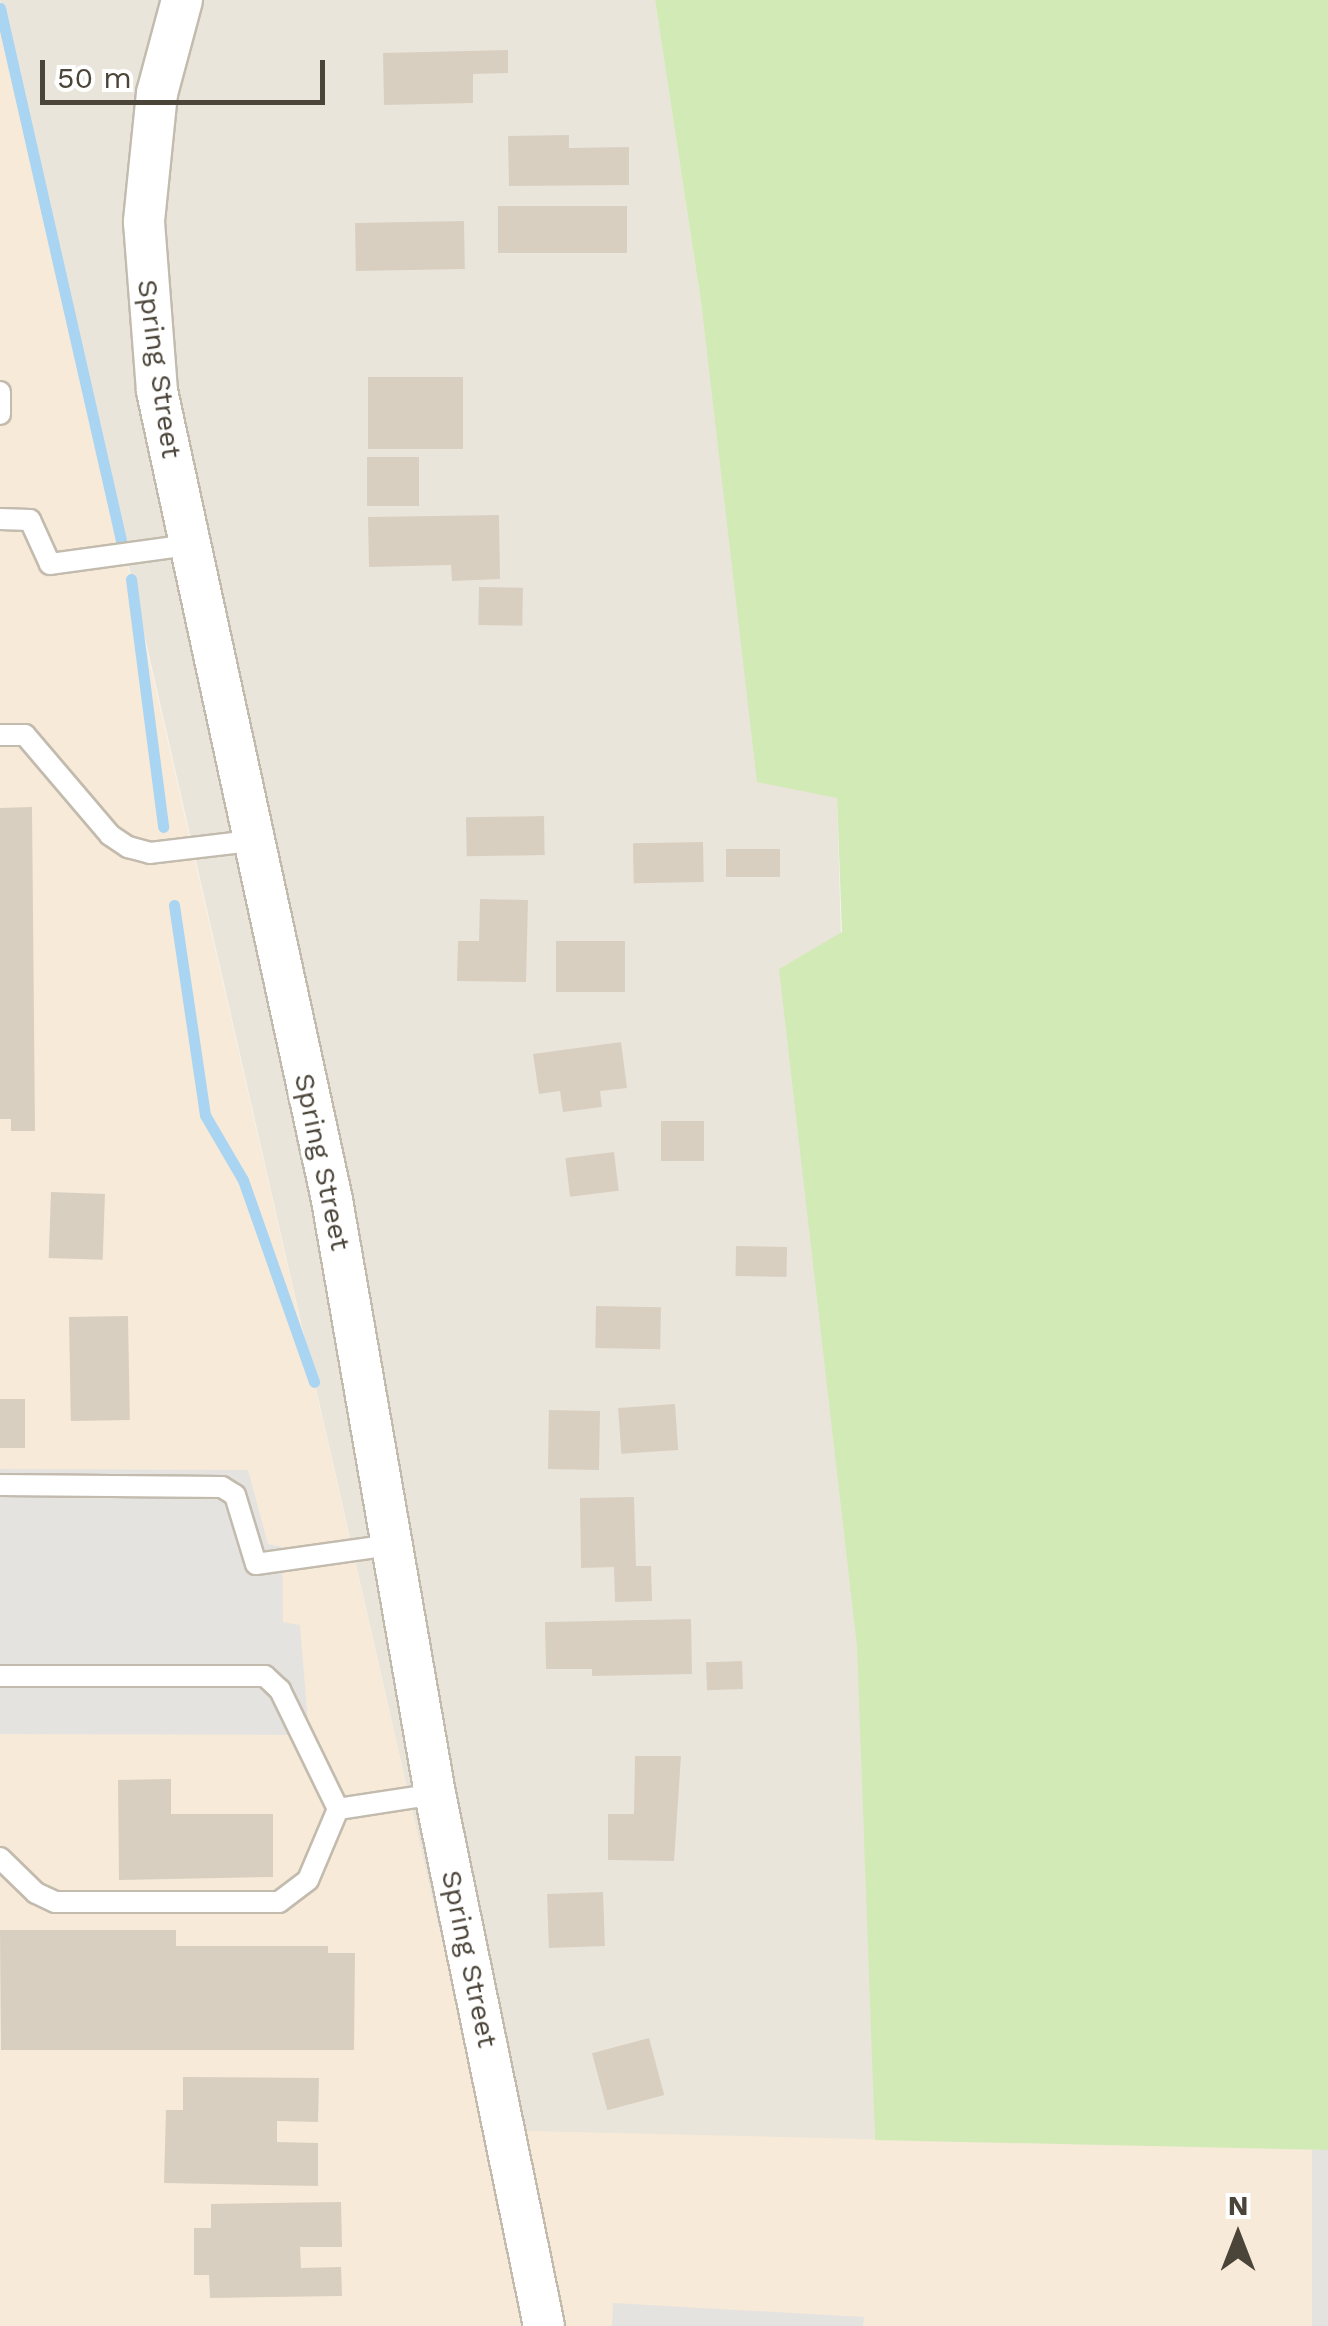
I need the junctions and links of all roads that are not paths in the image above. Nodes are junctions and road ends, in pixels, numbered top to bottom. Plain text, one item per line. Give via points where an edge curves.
1 (182, 0) edge
2 (0, 392) edge
3 (0, 414) edge
4 (0, 520) edge
5 (189, 545) junction
6 (0, 734) edge
7 (251, 841) junction
8 (0, 1485) edge
9 (392, 1546) junction
10 (0, 1676) edge
11 (435, 1794) junction
12 (338, 1809) junction
13 (0, 1858) edge
14 (544, 2326) edge

1 - 5 street, Spring Street via 154,110 142,253 157,391
2 - 3 lane
4 - 5 lane via 30,520 50,564
5 - 7 street, Spring Street
6 - 7 lane via 24,735 128,848 150,852
7 - 9 street, Spring Street via 332,1200
8 - 9 lane via 222,1487 236,1495 256,1564
9 - 11 street, Spring Street
10 - 12 lane via 264,1676 280,1690
11 - 12 lane
11 - 14 street, Spring Street
12 - 13 lane via 308,1880 280,1902 55,1902

